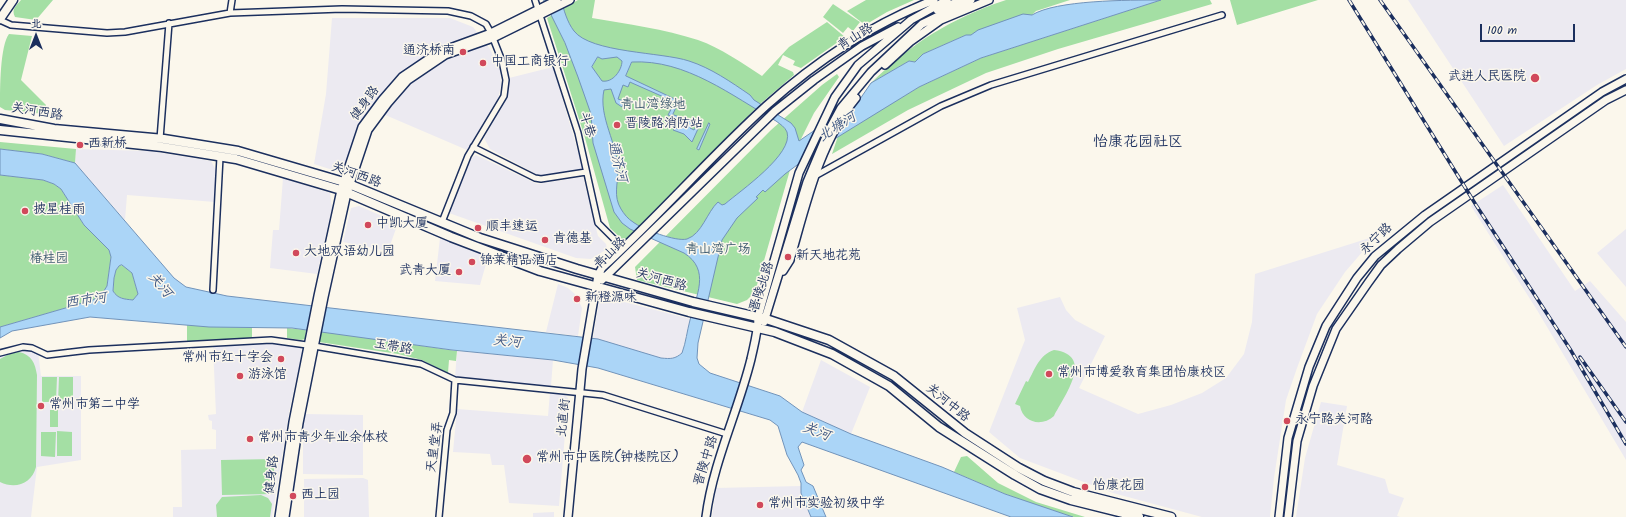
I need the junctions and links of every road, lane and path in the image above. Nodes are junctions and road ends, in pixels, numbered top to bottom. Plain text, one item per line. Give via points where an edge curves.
1 (13, 0) edge
2 (232, 0) edge
3 (535, 0) edge
4 (557, 0) edge
5 (570, 0) edge
6 (934, 0) edge
7 (947, 0) edge
8 (962, 0) edge
9 (971, 0) edge
10 (989, 0) edge
11 (230, 13) junction
12 (540, 13) junction
13 (1222, 15) dead end
14 (0, 20) edge
15 (911, 20) junction
16 (170, 23) junction
17 (492, 36) junction
18 (1626, 79) edge
19 (1626, 90) edge
20 (0, 119) edge
21 (0, 130) edge
22 (160, 139) junction
23 (473, 147) junction
24 (822, 152) junction
25 (220, 157) junction
26 (586, 172) junction
27 (815, 176) junction
28 (345, 187) junction
29 (442, 222) junction
30 (638, 239) junction
31 (623, 248) junction
32 (602, 276) junction
33 (778, 278) junction
34 (597, 286) junction
35 (213, 290) dead end
36 (710, 306) joint
37 (708, 317) joint
38 (762, 318) junction
39 (758, 329) junction
40 (312, 343) junction
41 (0, 353) edge
42 (455, 380) junction
43 (580, 391) junction
44 (727, 434) junction
45 (279, 517) edge
46 (285, 517) edge
47 (439, 517) edge
48 (568, 517) edge
49 (706, 517) edge
50 (1139, 517) edge
51 (1171, 517) edge
52 (1279, 517) edge
53 (1288, 517) edge

1 - 14 main road
2 - 11 street
3 - 12 street, 斗巷
4 - 12 main road
5 - 12 main road
6 - 30 main road, 青山路 via 907,10 857,38 767,105 646,226
7 - 15 main road, 晋陵北路
8 - 15 main road, 青山路
9 - 24 main road, 晋陵北路 via 922,24 871,72 841,108 828,132
10 - 24 main road via 941,20 910,42 875,74 852,102
11 - 16 street
11 - 17 street via 342,9 448,11 471,16 486,24
12 - 17 main road, 健身路
12 - 26 street, 斗巷 via 578,133
13 - 27 street via 991,85 941,106
14 - 16 street via 11,25 107,33
15 - 30 main road, 青山路 via 862,46 814,80 767,119 654,229
15 - 38 main road, 晋陵北路 via 858,65 835,97 823,120 799,173
16 - 22 street
17 - 23 street via 506,80 504,96
17 - 28 main road, 健身路 via 439,52 402,77 362,127
18 - 52 main road, 永宁路 via 1602,92 1425,215 1375,256 1326,326 1308,367 1288,438
19 - 53 main road, 永宁路 via 1606,100 1430,222 1381,265 1336,329 1313,386 1297,441
20 - 22 main road, 关河西路 via 54,129
21 - 25 main road, 关河西路 via 162,147
22 - 28 main road, 关河西路 via 238,151
23 - 26 street via 535,178
23 - 29 street
24 - 27 main road
24 - 33 main road, 晋陵北路 via 807,182
25 - 28 main road, 关河西路
25 - 35 street
26 - 31 street, 斗巷 via 598,223
27 - 33 main road via 790,260
28 - 29 main road, 关河西路
28 - 34 main road, 关河西路 via 451,237 540,271
28 - 40 main road, 健身路
29 - 32 main road, 关河西路 via 480,238
30 - 31 main road, 青山路
30 - 32 main road, 青山路
31 - 32 main road, 青山路 via 602,268
32 - 34 main road, 青山路
32 - 36 main road, 关河西路
33 - 38 main road, 晋陵北路
34 - 37 main road, 关河西路
34 - 43 main road, 北直街
36 - 38 main road, 关河中路
37 - 39 main road, 关河中路
38 - 39 main road, 晋陵北路
38 - 51 main road, 关河中路 via 829,340 894,376 965,434 1044,481 1073,492
39 - 44 main road, 晋陵中路 via 745,382
39 - 50 main road, 关河中路 via 775,332 832,354 889,386 939,427 1040,488 1071,500
40 - 41 street, 玉带路 via 271,340 89,350 47,355 23,347
40 - 42 street, 玉带路 via 420,364
40 - 45 main road, 健身路 via 293,422
40 - 46 main road, 健身路
42 - 43 street, 玉带路
42 - 47 street, 天皇堂弄
43 - 44 street, 玉带路 via 603,395
43 - 48 main road, 北直街
44 - 49 main road, 晋陵中路 via 709,492

